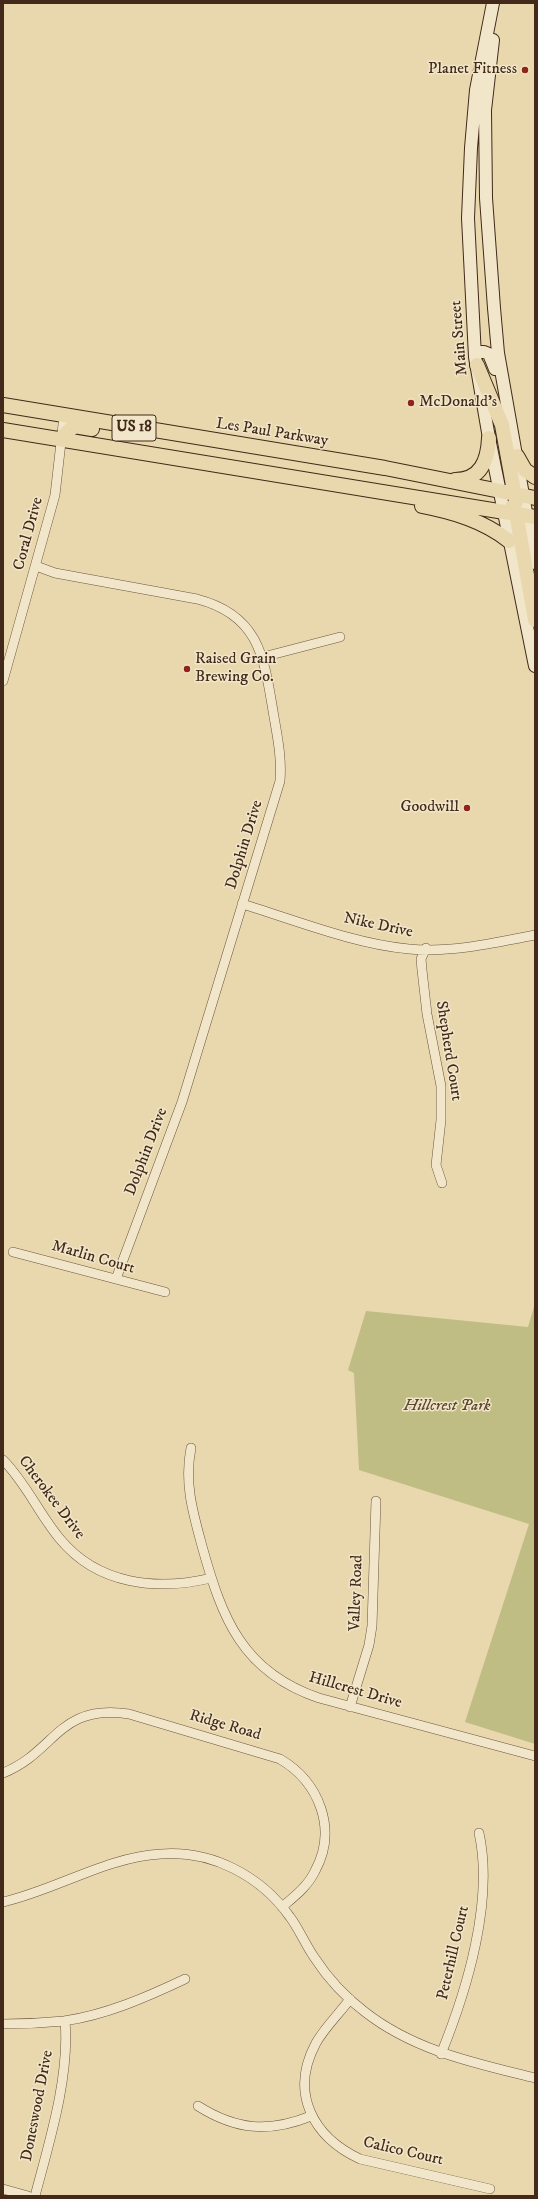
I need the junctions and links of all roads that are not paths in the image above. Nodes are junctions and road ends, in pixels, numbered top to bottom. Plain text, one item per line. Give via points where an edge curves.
1 (493, 3) edge
2 (497, 3) edge
3 (495, 326) junction
4 (476, 358) junction
5 (3, 405) edge
6 (64, 416) junction
7 (510, 421) junction
8 (3, 430) edge
9 (61, 438) junction
10 (488, 438) junction
11 (265, 450) junction
12 (517, 456) junction
13 (535, 477) edge
14 (449, 480) junction
15 (331, 483) junction
16 (500, 492) junction
17 (522, 506) edge
18 (509, 541) junction
19 (535, 563) edge
20 (36, 566) junction
21 (535, 620) edge
22 (340, 637) dead end
23 (263, 657) junction
24 (535, 666) edge
25 (3, 681) edge
26 (242, 904) junction
27 (535, 935) edge
28 (426, 948) junction
29 (442, 1182) dead end
30 (13, 1252) dead end
31 (116, 1279) junction
32 (164, 1292) dead end
33 (191, 1448) dead end
34 (3, 1460) edge
35 (376, 1501) dead end
36 (211, 1578) junction
37 (350, 1707) junction
38 (535, 1756) edge
39 (3, 1773) edge
40 (479, 1833) dead end
41 (3, 1902) edge
42 (282, 1907) junction
43 (185, 1979) dead end
44 (350, 1999) junction
45 (65, 2021) junction
46 (3, 2024) edge
47 (441, 2054) junction
48 (535, 2078) edge
49 (198, 2106) dead end
50 (311, 2116) junction
51 (3, 2189) edge
52 (490, 2189) dead end
53 (28, 2196) edge
54 (35, 2196) edge

1 - 4 main road, Main Street via 476,90 471,148 468,218
2 - 3 main road, Main Street via 485,110 486,198
3 - 4 main road via 487,346
3 - 7 main road, Main Street
4 - 7 main road via 484,352 492,357 503,404
4 - 10 main road, Main Street
4 - 17 main road via 502,425
5 - 6 main road, Les Paul Parkway / US 18
6 - 9 street, Coral Drive
6 - 11 main road, Les Paul Parkway / US 18
7 - 12 main road, Main Street
8 - 9 main road, US 18
9 - 11 main road via 74,426 198,447
9 - 15 main road, US 18
9 - 20 street, Coral Drive via 55,495
10 - 14 main road via 486,460 480,471 470,478
10 - 16 main road, Main Street
11 - 14 main road, Les Paul Parkway / US 18
12 - 13 main road via 525,470
12 - 17 main road, Main Street
14 - 16 main road, Les Paul Parkway / US 18
15 - 17 main road, US 18
15 - 18 main road via 380,498 457,514 484,525
16 - 17 main road, Les Paul Parkway / US 18
16 - 17 main road, Main Street
17 - 18 main road, Main Street
17 - 19 main road, Main Street
17 - 21 main road
18 - 24 main road, Main Street
20 - 23 street, Dolphin Drive via 55,573 211,603 229,612 241,622 254,638
20 - 25 street, Coral Drive
22 - 23 street
23 - 26 street, Dolphin Drive via 280,750 280,782
26 - 28 street, Nike Drive via 383,945 411,949
26 - 31 street, Dolphin Drive via 182,1102
27 - 28 street, Nike Drive via 468,947 440,950
28 - 29 street, Shepherd Court via 421,959 427,1014 441,1086 441,1120 436,1165
30 - 31 street, Marlin Court
31 - 32 street, Marlin Court
33 - 36 street, Hillcrest Drive via 187,1466 189,1493
34 - 36 street, Cherokee Drive via 26,1488 60,1540 100,1570 132,1582 148,1584 182,1583
35 - 37 street, Valley Road via 372,1626 369,1645
36 - 37 street, Hillcrest Drive via 231,1628 266,1670 301,1692
37 - 38 street, Hillcrest Drive
39 - 42 street, Ridge Road via 26,1761 54,1735 74,1721 107,1712 129,1714 280,1759 296,1769 314,1790 325,1830 323,1851 316,1870 306,1885
40 - 47 street, Peterhill Court via 483,1879 474,1944 460,1999
41 - 42 street via 23,1898 130,1858 174,1853 207,1858 239,1871 267,1890
42 - 44 street via 322,1969
43 - 45 street via 131,2003
44 - 47 street via 383,2025 408,2040
44 - 50 street, Calico Court via 320,2037 310,2056 306,2082
45 - 46 street
45 - 54 street, Doneswood Drive via 60,2092
47 - 48 street
49 - 50 street via 214,2117 255,2127 282,2125
50 - 52 street, Calico Court via 329,2140 343,2151 360,2159
51 - 53 street

